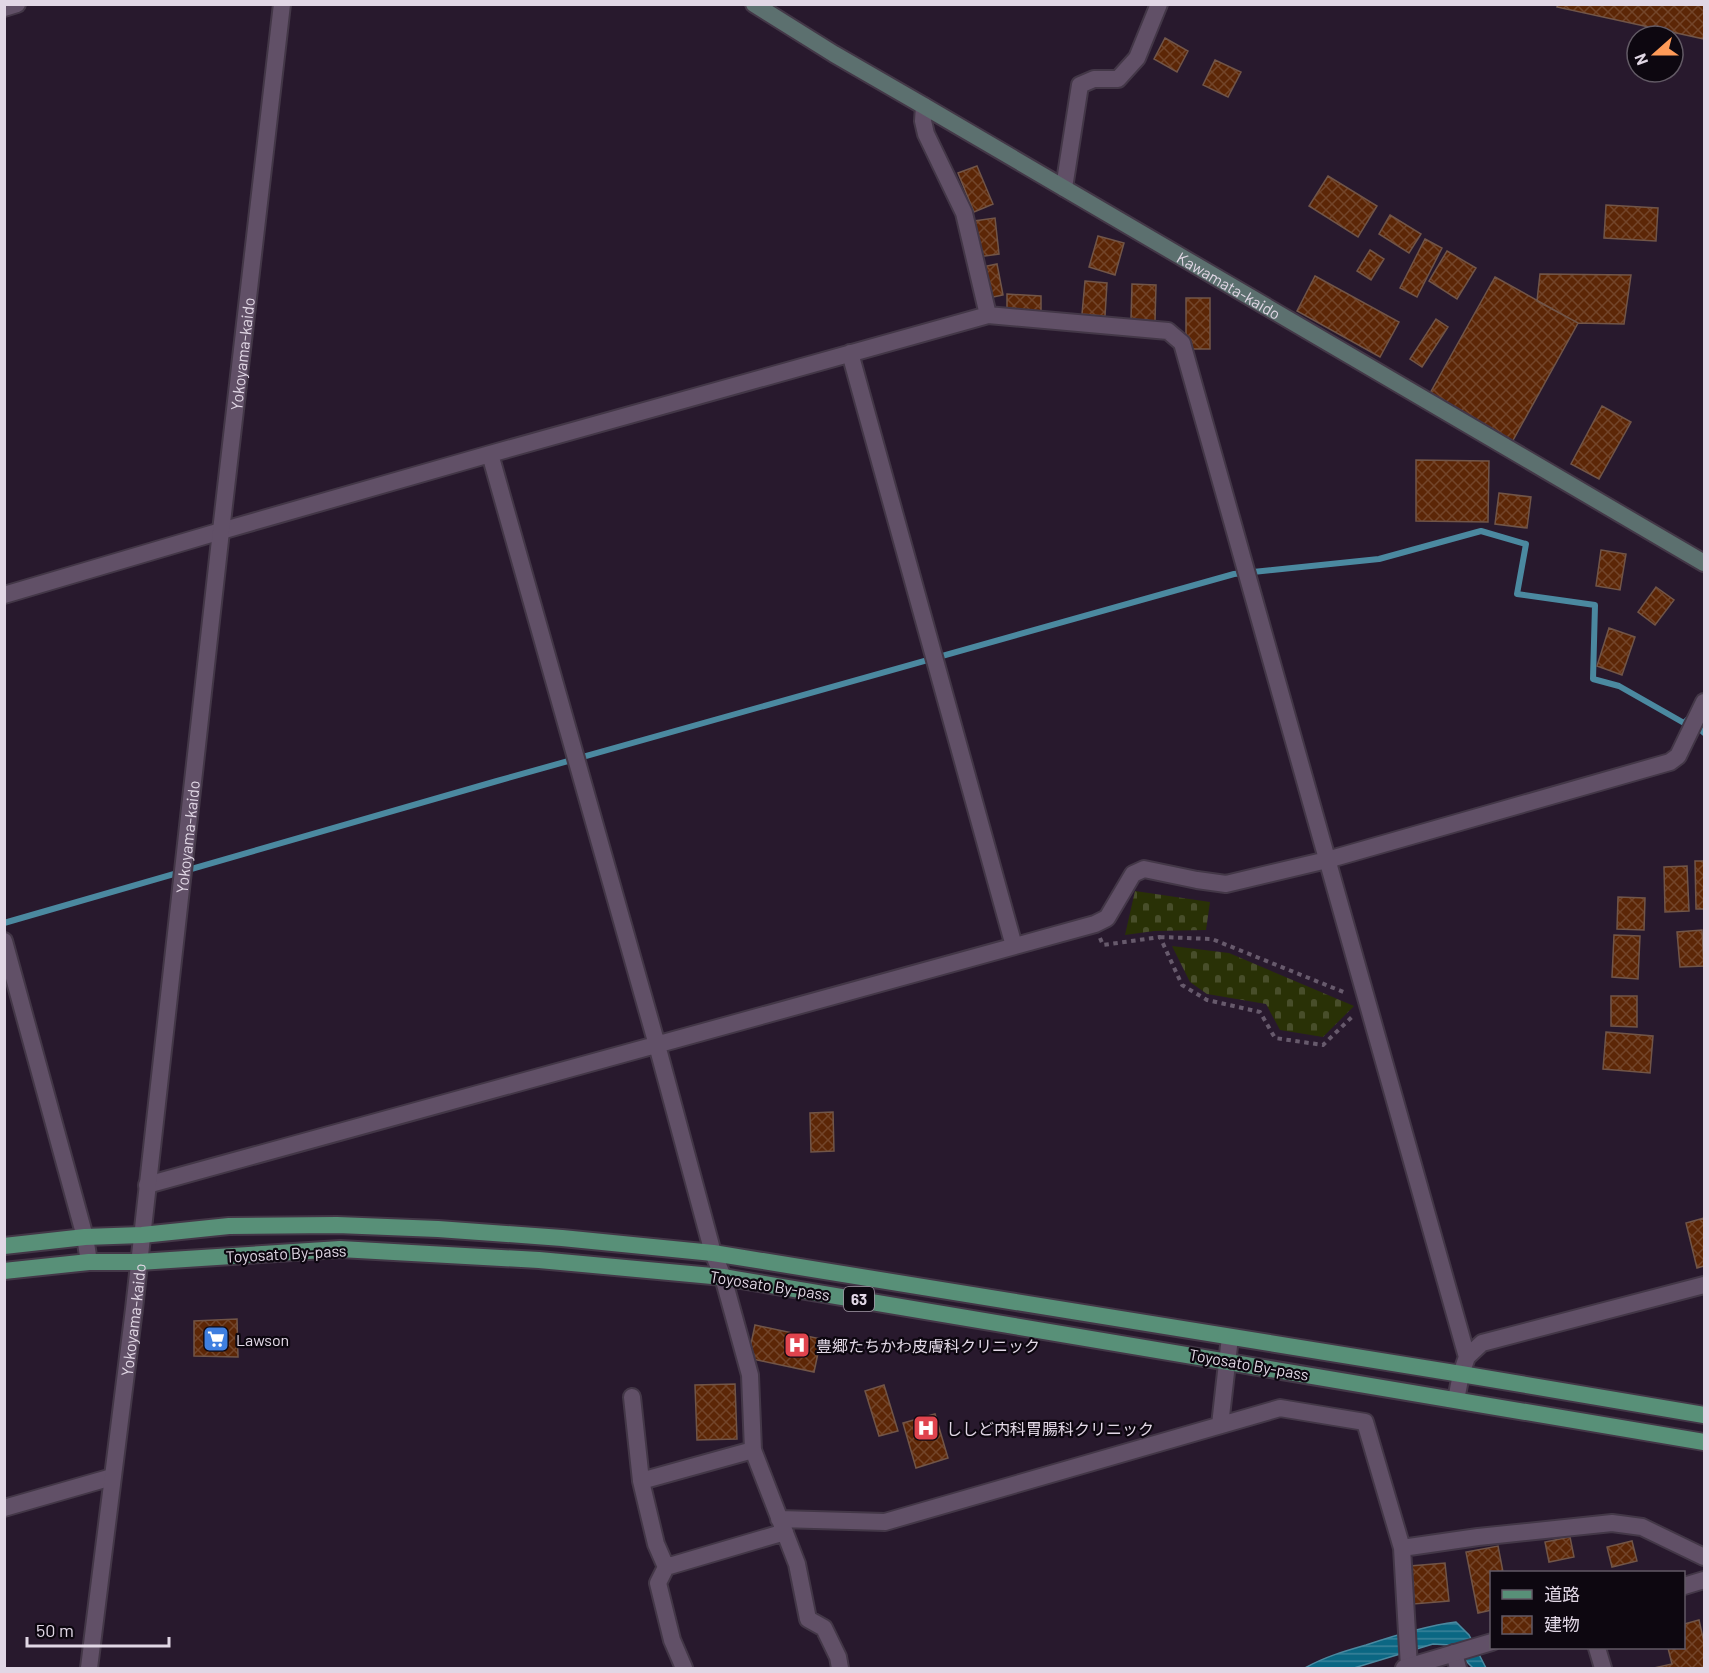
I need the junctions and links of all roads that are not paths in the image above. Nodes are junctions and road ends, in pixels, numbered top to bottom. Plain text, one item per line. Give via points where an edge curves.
1 (17, 4) edge
2 (282, 4) edge
3 (754, 4) edge
4 (1159, 4) edge
5 (4, 8) edge
6 (924, 106) junction
7 (1064, 188) junction
8 (988, 315) junction
9 (850, 353) junction
10 (490, 454) junction
11 (221, 531) junction
12 (1704, 563) edge
13 (4, 595) edge
14 (1704, 702) edge
15 (1327, 860) junction
16 (4, 941) edge
17 (1014, 946) junction
18 (657, 1045) junction
19 (147, 1185) junction
20 (142, 1234) junction
21 (85, 1237) junction
22 (4, 1246) edge
23 (713, 1253) junction
24 (89, 1262) junction
25 (139, 1262) junction
26 (4, 1271) edge
27 (723, 1277) junction
28 (1704, 1285) edge
29 (1230, 1337) junction
30 (1467, 1357) junction
31 (1228, 1361) junction
32 (1461, 1374) junction
33 (632, 1397) dead end
34 (1456, 1400) junction
35 (1704, 1415) edge
36 (1220, 1425) junction
37 (1704, 1443) edge
38 (753, 1450) junction
39 (112, 1477) junction
40 (640, 1481) junction
41 (4, 1508) edge
42 (782, 1526) junction
43 (1402, 1548) junction
44 (1704, 1557) edge
45 (666, 1568) junction
46 (1704, 1580) edge
47 (1685, 1585) edge
48 (1490, 1643) edge
49 (1598, 1649) edge
50 (1456, 1661) edge
51 (89, 1668) edge
52 (684, 1668) edge
53 (840, 1668) edge
54 (1406, 1668) edge
55 (1603, 1668) edge

1 - 5 street
2 - 11 street, Yokoyama-kaido
3 - 6 main road, Kawamata-kaido
4 - 7 street via 1137,58 1118,79 1080,85
6 - 7 main road, Kawamata-kaido
6 - 8 street via 926,134 964,213
7 - 12 main road, Kawamata-kaido
8 - 9 street
8 - 15 street via 1168,331 1182,343
9 - 10 street
9 - 17 street
10 - 11 street
10 - 18 street
11 - 13 street
11 - 19 street, Yokoyama-kaido
14 - 15 street via 1678,756 1671,762
15 - 17 street via 1226,884 1144,869 1133,874 1107,918
15 - 30 street
16 - 21 street
17 - 18 street
18 - 19 street
18 - 23 street
19 - 20 street, Yokoyama-kaido
20 - 21 main road, Toyosato By-pass / 63
20 - 23 main road, Toyosato By-pass / 63 via 230,1226 337,1225 551,1237
20 - 25 street, Yokoyama-kaido
21 - 22 main road, Toyosato By-pass / 63
21 - 24 street
23 - 27 street
23 - 29 main road, Toyosato By-pass / 63
24 - 25 main road, Toyosato By-pass / 63
24 - 26 main road, Toyosato By-pass / 63
25 - 27 main road, Toyosato By-pass / 63 via 340,1249 528,1259
25 - 39 street, Yokoyama-kaido
27 - 31 main road, Toyosato By-pass / 63
27 - 38 street via 750,1375
28 - 30 street via 1482,1343
29 - 31 street
29 - 32 main road, Toyosato By-pass / 63
30 - 32 street
31 - 34 main road, Toyosato By-pass / 63
31 - 36 street
32 - 34 street
32 - 35 main road, Toyosato By-pass / 63
33 - 40 street
34 - 37 main road, Toyosato By-pass / 63
36 - 42 street via 885,1522
36 - 43 street via 1280,1408 1365,1422
38 - 40 street
38 - 42 street
39 - 41 street
39 - 51 street, Yokoyama-kaido
40 - 45 street
42 - 45 street
42 - 53 street via 797,1564 808,1619 824,1628
43 - 44 street via 1612,1523 1642,1527
43 - 54 street
45 - 52 street via 658,1583 672,1640
46 - 47 street
48 - 50 street
49 - 55 street
50 - 54 street

